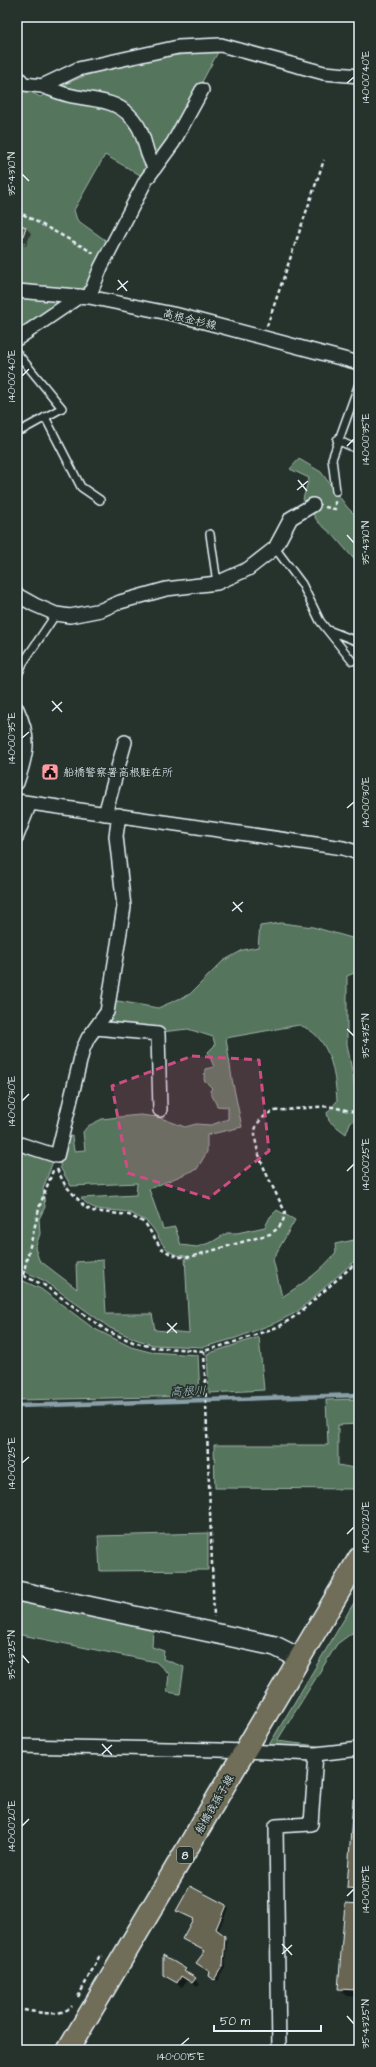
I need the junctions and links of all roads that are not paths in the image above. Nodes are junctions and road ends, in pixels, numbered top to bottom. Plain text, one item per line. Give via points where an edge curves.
1 (17, 76) edge
2 (359, 76) edge
3 (42, 86) junction
4 (202, 90) dead end
5 (155, 168) junction
6 (17, 291) edge
7 (85, 296) junction
8 (17, 339) edge
9 (17, 352) edge
10 (359, 363) edge
11 (359, 384) edge
12 (45, 418) junction
13 (17, 425) edge
14 (337, 440) junction
15 (359, 450) edge
16 (336, 491) road end
17 (100, 500) dead end
18 (313, 505) road end
19 (210, 534) dead end
20 (275, 548) junction
21 (217, 583) junction
22 (17, 595) edge
23 (56, 614) junction
24 (327, 629) junction
25 (359, 642) edge
26 (352, 660) dead end
27 (17, 677) edge
28 (17, 709) edge
29 (125, 742) dead end
30 (17, 783) edge
31 (17, 801) edge
32 (30, 803) junction
33 (105, 814) junction
34 (119, 815) junction
35 (17, 836) edge
36 (359, 853) edge
37 (96, 1028) junction
38 (160, 1110) dead end
39 (17, 1143) edge
40 (359, 1558) edge
41 (352, 1582) edge
42 (17, 1591) edge
43 (299, 1658) junction
44 (17, 1746) edge
45 (359, 1749) edge
46 (245, 1752) junction
47 (316, 1754) junction
48 (68, 2050) edge
49 (279, 2050) edge

1 - 3 street via 24,84
2 - 3 street via 324,73 221,45 178,47 78,69
3 - 5 street via 67,95 108,101 121,108 141,131
4 - 5 street via 173,143
5 - 7 street via 146,180
6 - 7 street, 高根金杉線
7 - 8 street
7 - 10 street, 高根金杉線 via 178,315
9 - 12 lane via 62,408
11 - 14 lane
12 - 13 lane via 22,430
12 - 17 lane via 81,487
14 - 15 lane
14 - 16 lane via 332,458
18 - 20 street via 291,518
19 - 21 lane
20 - 21 street via 248,569
20 - 24 lane via 302,584 320,621
21 - 23 street via 166,589 84,614
22 - 23 street
23 - 27 lane via 23,663
24 - 25 lane
24 - 26 lane
28 - 30 street via 27,740 26,756
29 - 33 street
31 - 32 street
32 - 33 street
32 - 35 street
33 - 34 street
34 - 36 street via 343,848
34 - 37 street via 116,836 124,907 107,1012
37 - 38 street via 158,1034
37 - 39 street via 83,1049 57,1156
40 - 41 main road, 船橋我孫子線 / 8
41 - 43 main road, 船橋我孫子線 / 8
42 - 43 street via 275,1646
43 - 46 main road, 船橋我孫子線 / 8
44 - 46 street
45 - 47 street
46 - 47 street
46 - 48 main road, 船橋我孫子線 / 8
47 - 49 street via 311,1824 276,1826

